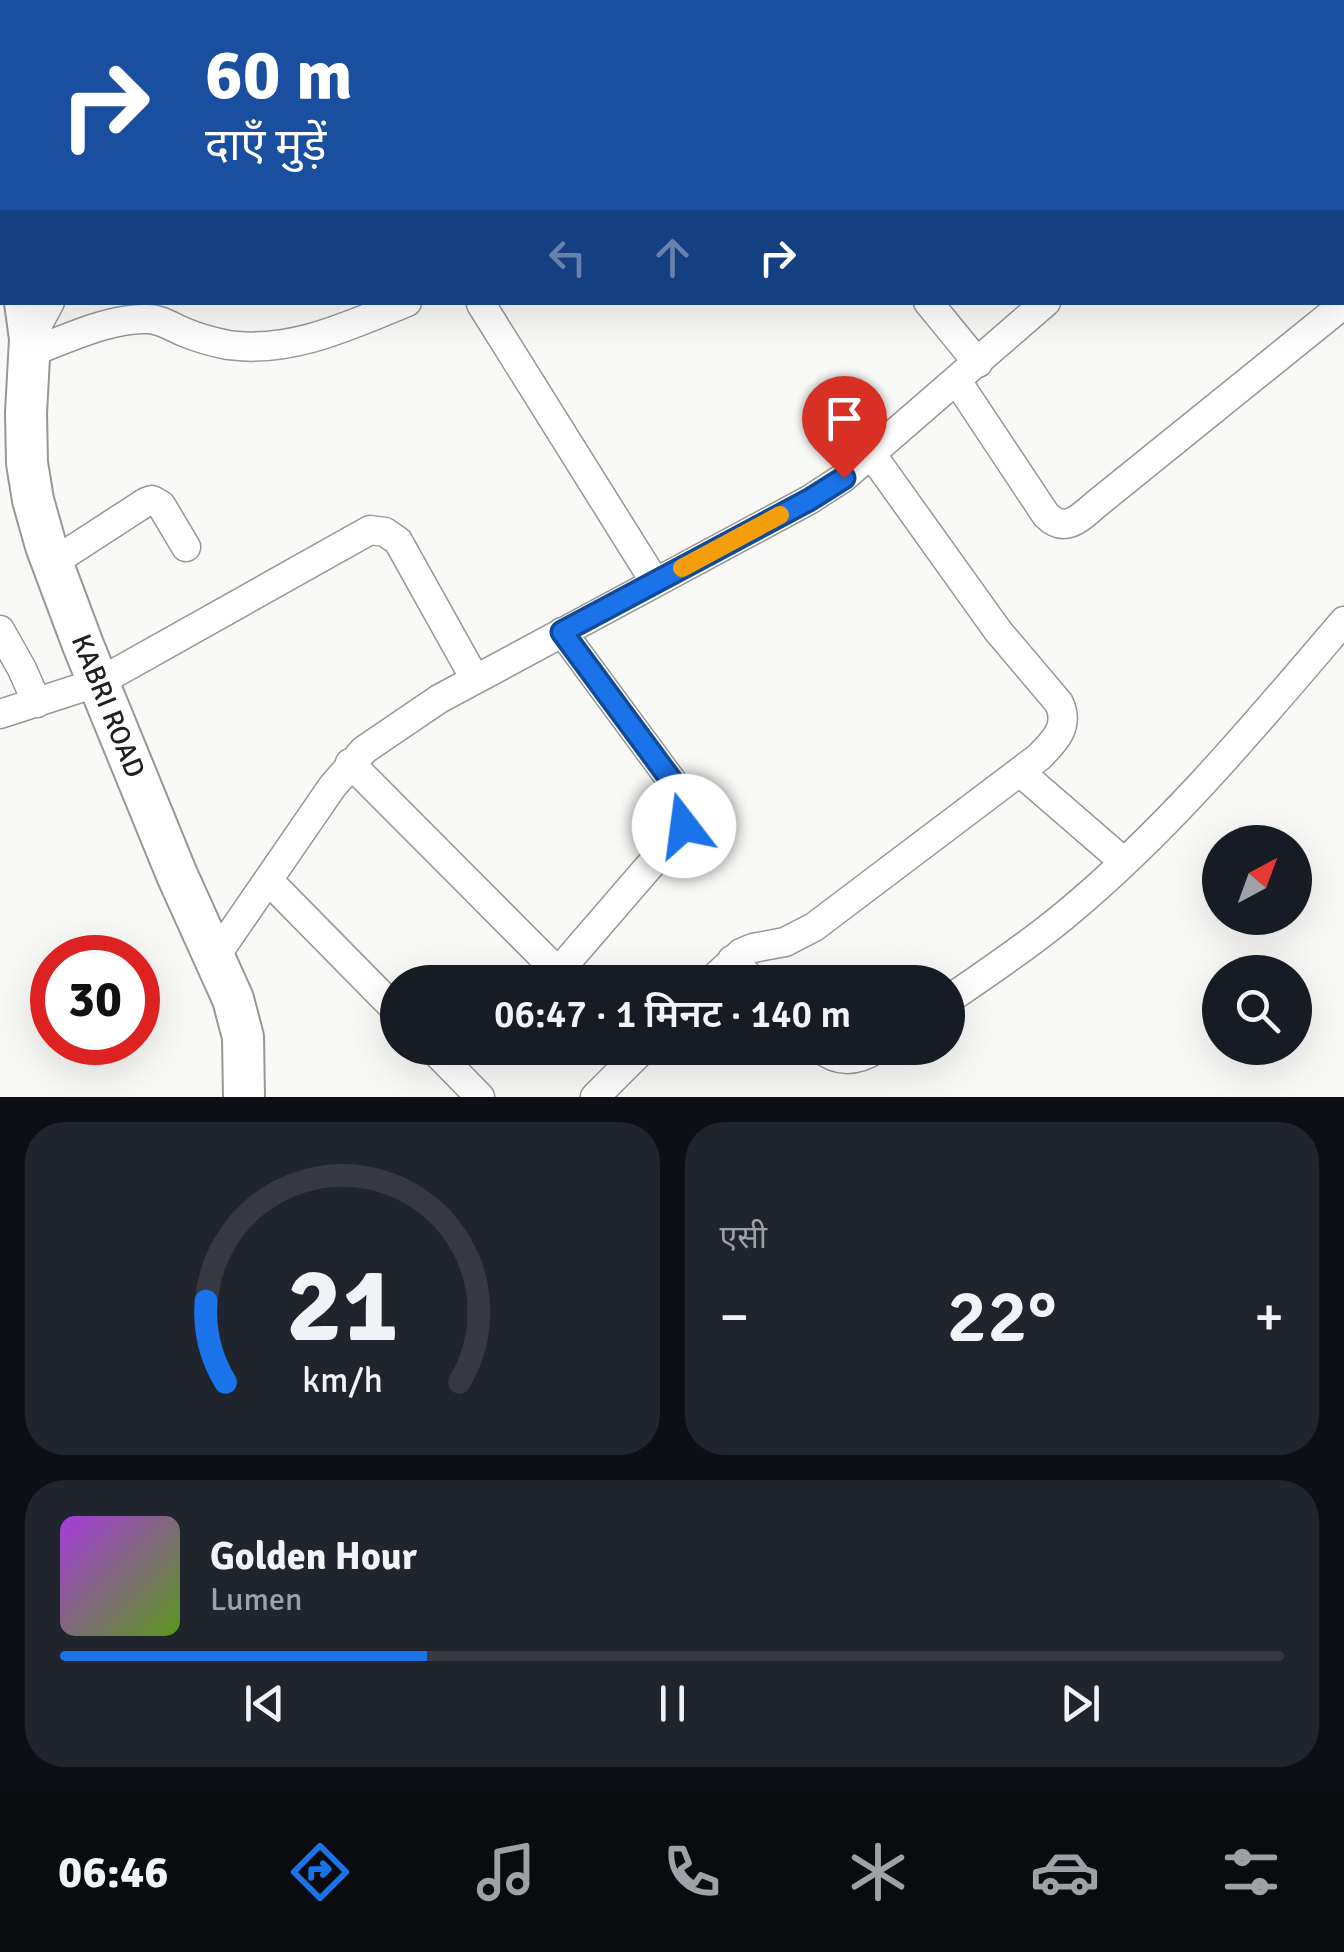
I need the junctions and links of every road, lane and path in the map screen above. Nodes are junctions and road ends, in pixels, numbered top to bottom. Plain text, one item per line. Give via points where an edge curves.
1 (48, 305) edge
2 (399, 305) edge
3 (482, 305) edge
4 (930, 305) edge
5 (1043, 305) edge
6 (1330, 308) edge
7 (28, 331) edge
8 (967, 372) junction
9 (872, 454) junction
10 (186, 548) dead end
11 (52, 563) junction
12 (655, 582) junction
13 (1344, 621) edge
14 (0, 630) edge
15 (562, 632) junction
16 (475, 680) junction
17 (98, 682) junction
18 (37, 702) junction
19 (0, 714) edge
20 (350, 764) junction
21 (1020, 772) junction
22 (1124, 862) junction
23 (268, 880) junction
24 (215, 958) junction
25 (732, 960) junction
26 (550, 965) edge
27 (573, 965) edge
28 (727, 965) edge
29 (737, 965) edge
30 (965, 988) edge
31 (380, 994) edge
32 (449, 1065) edge
33 (623, 1065) edge
34 (244, 1097) edge
35 (480, 1097) edge
36 (594, 1097) edge

1 - 7 street
2 - 7 street via 291,342 231,345 152,319
3 - 12 street
4 - 8 street
5 - 8 street
6 - 8 street via 1062,526 1046,516
7 - 11 street, KABRI ROAD via 27,462
8 - 9 street
9 - 12 street via 809,500
9 - 21 street via 1064,714 1052,745
10 - 11 street via 152,500
11 - 17 street, KABRI ROAD
12 - 15 street
13 - 22 street
14 - 18 street
15 - 16 street
15 - 27 street via 683,796 690,815
16 - 17 street via 398,541 370,530
16 - 20 street via 381,737
17 - 18 street
17 - 24 street, KABRI ROAD
18 - 19 street
20 - 23 street
20 - 26 street
21 - 22 street
21 - 25 street via 814,927
22 - 30 street via 1065,916
23 - 24 street
23 - 31 street
24 - 34 street, KABRI ROAD via 243,1036
25 - 28 street
25 - 29 street
32 - 35 street
33 - 36 street

